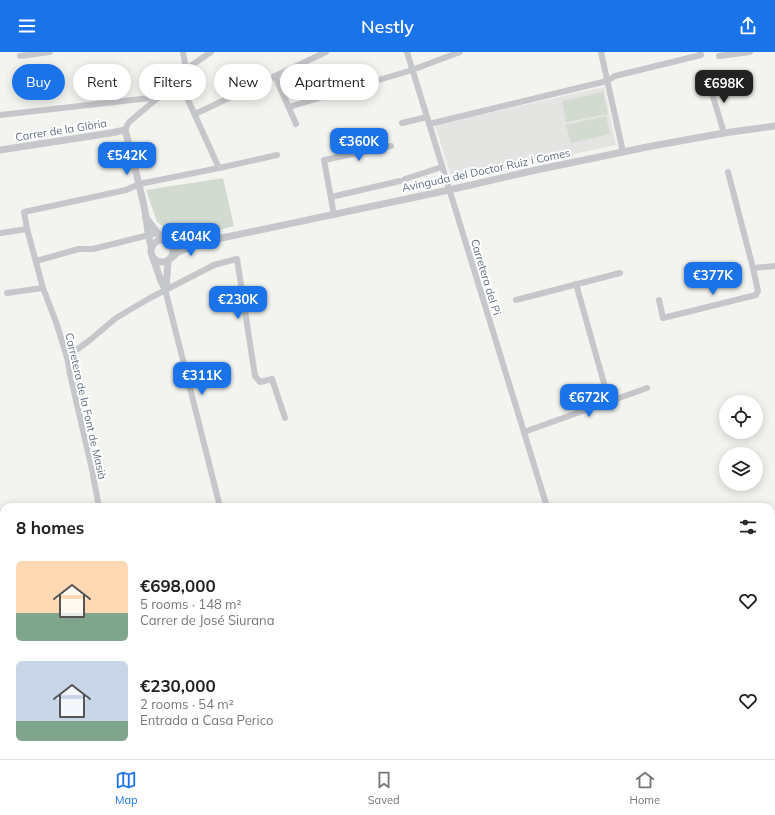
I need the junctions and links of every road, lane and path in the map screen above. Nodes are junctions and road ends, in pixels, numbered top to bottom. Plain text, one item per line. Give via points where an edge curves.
1 (50, 52) edge
2 (183, 52) edge
3 (211, 52) edge
4 (326, 52) edge
5 (406, 52) edge
6 (460, 52) edge
7 (602, 52) edge
8 (750, 52) edge
9 (701, 54) edge
10 (20, 56) dead end
11 (718, 56) dead end
12 (185, 64) edge
13 (193, 64) edge
14 (412, 70) junction
15 (275, 76) junction
16 (708, 80) dead end
17 (607, 81) junction
18 (139, 99) edge
19 (155, 100) edge
20 (188, 100) edge
21 (289, 106) junction
22 (195, 114) junction
23 (0, 115) edge
24 (427, 117) junction
25 (402, 123) dead end
26 (296, 124) dead end
27 (429, 124) junction
28 (775, 126) edge
29 (125, 130) junction
30 (724, 133) junction
31 (391, 146) dead end
32 (0, 150) edge
33 (623, 152) junction
34 (277, 155) dead end
35 (442, 167) junction
36 (219, 168) junction
37 (728, 172) dead end
38 (139, 184) junction
39 (449, 190) junction
40 (331, 197) junction
41 (334, 215) junction
42 (146, 218) junction
43 (27, 229) junction
44 (1, 232) dead end
45 (157, 233) junction
46 (146, 236) junction
47 (164, 240) junction
48 (203, 242) junction
49 (151, 246) junction
50 (152, 258) junction
51 (169, 259) junction
52 (36, 261) junction
53 (775, 266) edge
54 (753, 268) junction
55 (620, 273) dead end
56 (576, 284) junction
57 (43, 288) junction
58 (166, 290) junction
59 (7, 293) dead end
60 (516, 300) dead end
61 (659, 300) dead end
62 (67, 357) junction
63 (647, 388) dead end
64 (608, 401) junction
65 (285, 418) dead end
66 (524, 432) junction
67 (98, 503) edge
68 (219, 503) edge
69 (546, 503) edge

1 - 10 street
2 - 12 street
3 - 13 street
4 - 15 street
5 - 14 street, Carretera del Pi
6 - 14 street
7 - 17 street
8 - 11 street
9 - 17 street via 616,76
14 - 21 street
14 - 24 street, Carretera del Pi
15 - 21 street
15 - 22 street
16 - 30 street
17 - 27 street
17 - 33 street
18 - 23 street
19 - 29 street via 129,122
20 - 22 street
21 - 26 street
22 - 36 street
24 - 25 street
24 - 27 street, Carretera del Pi
27 - 35 street, Carretera del Pi
28 - 30 street, Avinguda del Doctor Ruiz i Comes
29 - 32 street, Carrer de la Glòria
29 - 38 street
30 - 33 street, Avinguda del Doctor Ruiz i Comes
31 - 40 street via 324,160
33 - 39 street, Avinguda del Doctor Ruiz i Comes
34 - 36 street
35 - 39 street, Carretera del Pi
35 - 40 street, Avinguda del Doctor Ruiz i Comes via 403,180
36 - 38 street
37 - 54 street
38 - 42 street
38 - 43 street, Carretera de la Font de Masià via 126,190 24,212
39 - 41 street, Avinguda del Doctor Ruiz i Comes
39 - 66 street, Carretera del Pi
40 - 41 street
41 - 48 street, Avinguda del Doctor Ruiz i Comes
42 - 45 street
42 - 46 street
43 - 44 street
43 - 52 street, Carretera de la Font de Masià
45 - 46 street
45 - 47 street
46 - 49 street
46 - 52 street via 93,249 78,249
47 - 48 street, Avinguda del Doctor Ruiz i Comes
47 - 49 street via 157,240
47 - 51 street via 172,246
48 - 51 street, Avinguda del Doctor Ruiz i Comes via 178,252
49 - 50 street
50 - 51 street via 160,262
50 - 58 street
51 - 58 street
52 - 57 street, Carretera de la Font de Masià
53 - 54 street
54 - 61 street via 758,291 756,295 663,318
55 - 56 street
56 - 60 street
56 - 64 street
57 - 59 street
57 - 62 street, Carretera de la Font de Masià
58 - 62 street via 116,318
58 - 65 street via 214,265 237,259 256,376 260,382 272,379
58 - 68 street
62 - 67 street, Carretera de la Font de Masià
63 - 64 street
64 - 66 street
66 - 69 street, Carretera del Pi

